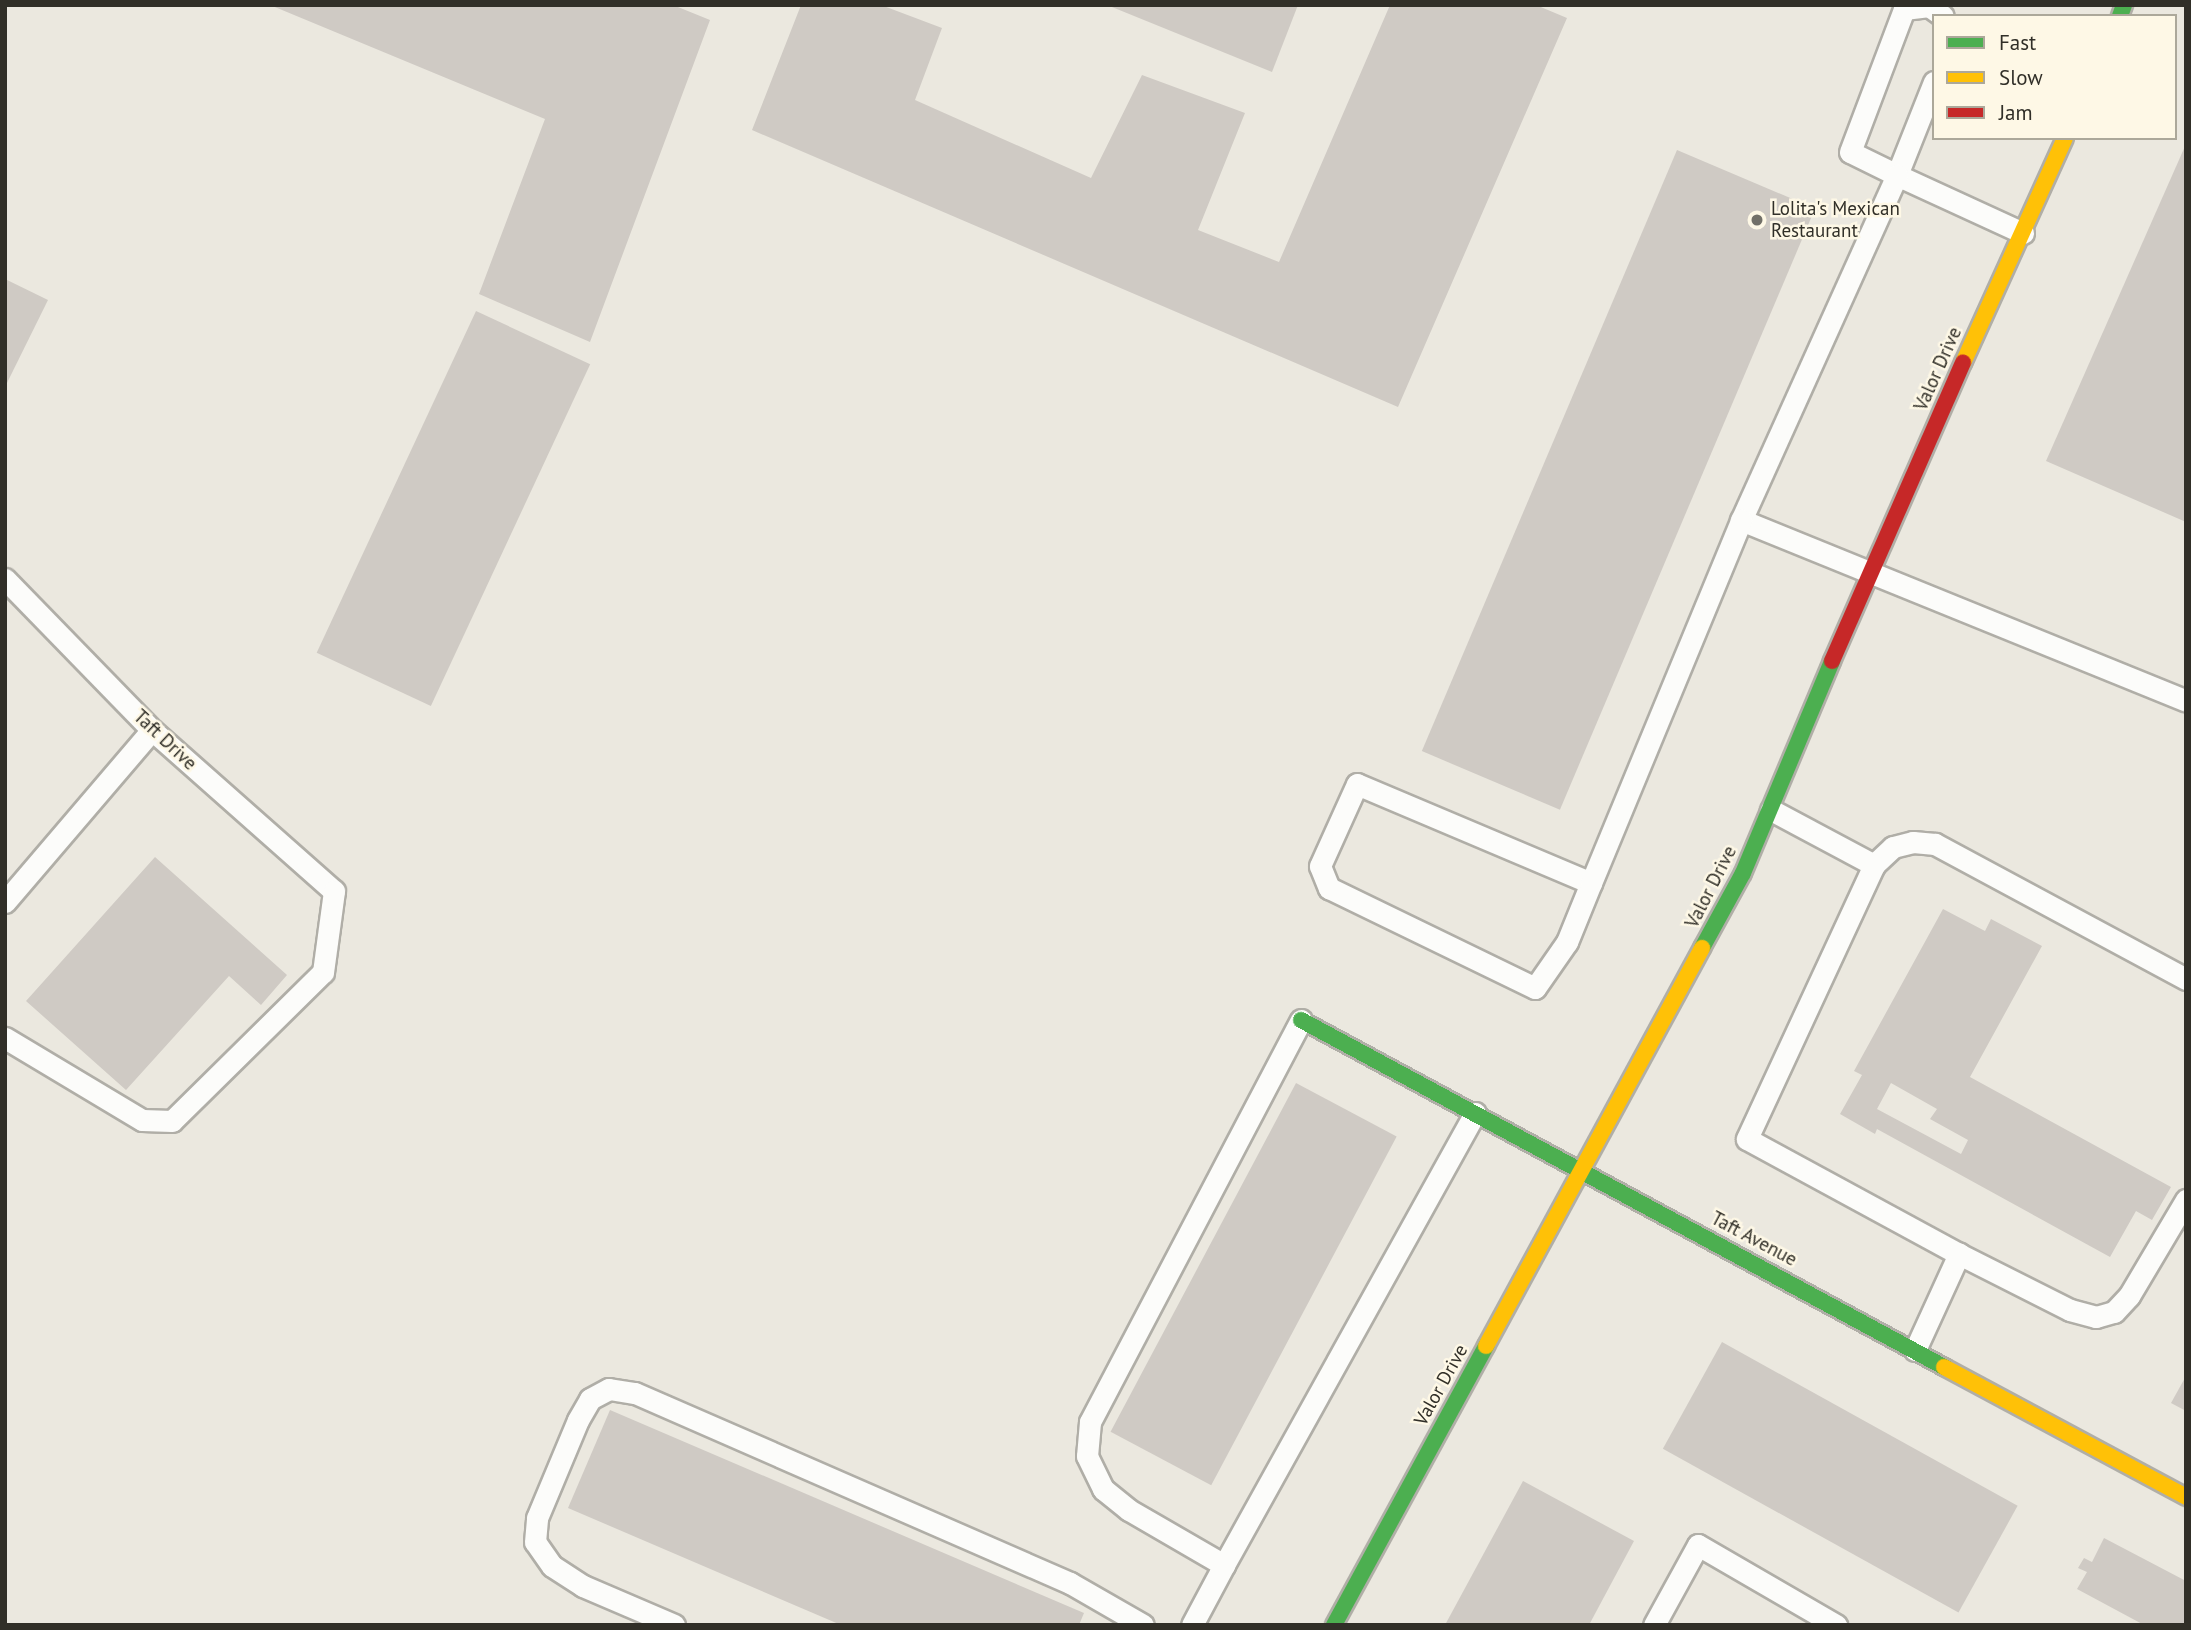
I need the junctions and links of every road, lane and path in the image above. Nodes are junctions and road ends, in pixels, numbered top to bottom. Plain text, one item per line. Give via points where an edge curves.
1 (1940, 14) edge
2 (1932, 87) edge
3 (2064, 140) edge
4 (1897, 175) junction
5 (2023, 233) junction
6 (1741, 520) junction
7 (1869, 572) junction
8 (5, 579) edge
9 (2186, 701) edge
10 (152, 730) junction
11 (1771, 810) junction
12 (1874, 865) junction
13 (1591, 883) junction
14 (5, 902) edge
15 (2186, 979) edge
16 (1301, 1020) joint
17 (5, 1038) edge
18 (1475, 1114) junction
19 (1581, 1170) junction
20 (2186, 1200) edge
21 (1959, 1255) junction
22 (1915, 1350) junction
23 (2186, 1497) edge
24 (1224, 1565) junction
25 (651, 1620) edge
26 (674, 1625) edge
27 (1143, 1625) edge
28 (1192, 1625) edge
29 (1334, 1625) edge
30 (1654, 1625) edge
31 (1836, 1625) edge

1 - 4 lane via 1929,6 1904,9 1850,152
2 - 4 lane
3 - 5 street, Valor Drive
4 - 5 lane
4 - 6 lane
5 - 7 street, Valor Drive
6 - 7 lane
6 - 13 lane
7 - 9 lane
7 - 11 street, Valor Drive
8 - 10 lane, Taft Drive
10 - 14 lane
10 - 17 lane, Taft Drive via 334,891 323,972 172,1121 142,1120
11 - 12 lane
11 - 19 street, Valor Drive via 1707,941
12 - 15 lane via 1893,847 1913,842 1935,844
12 - 21 lane via 1747,1139
13 - 13 lane via 1567,942 1535,988 1329,888 1320,866 1357,784
16 - 18 street, Taft Avenue
16 - 24 lane via 1090,1422 1087,1456 1104,1489 1129,1510
18 - 19 street, Taft Avenue
18 - 24 lane
19 - 22 street, Taft Avenue
19 - 29 street, Valor Drive
20 - 21 lane via 2129,1296 2114,1312 2096,1317 2070,1310
21 - 22 lane
22 - 23 street, Taft Avenue
24 - 28 lane
25 - 26 lane
25 - 27 lane via 552,1566 536,1542 537,1518 579,1420 590,1399 609,1389 635,1393 1070,1583
30 - 31 lane via 1698,1545

